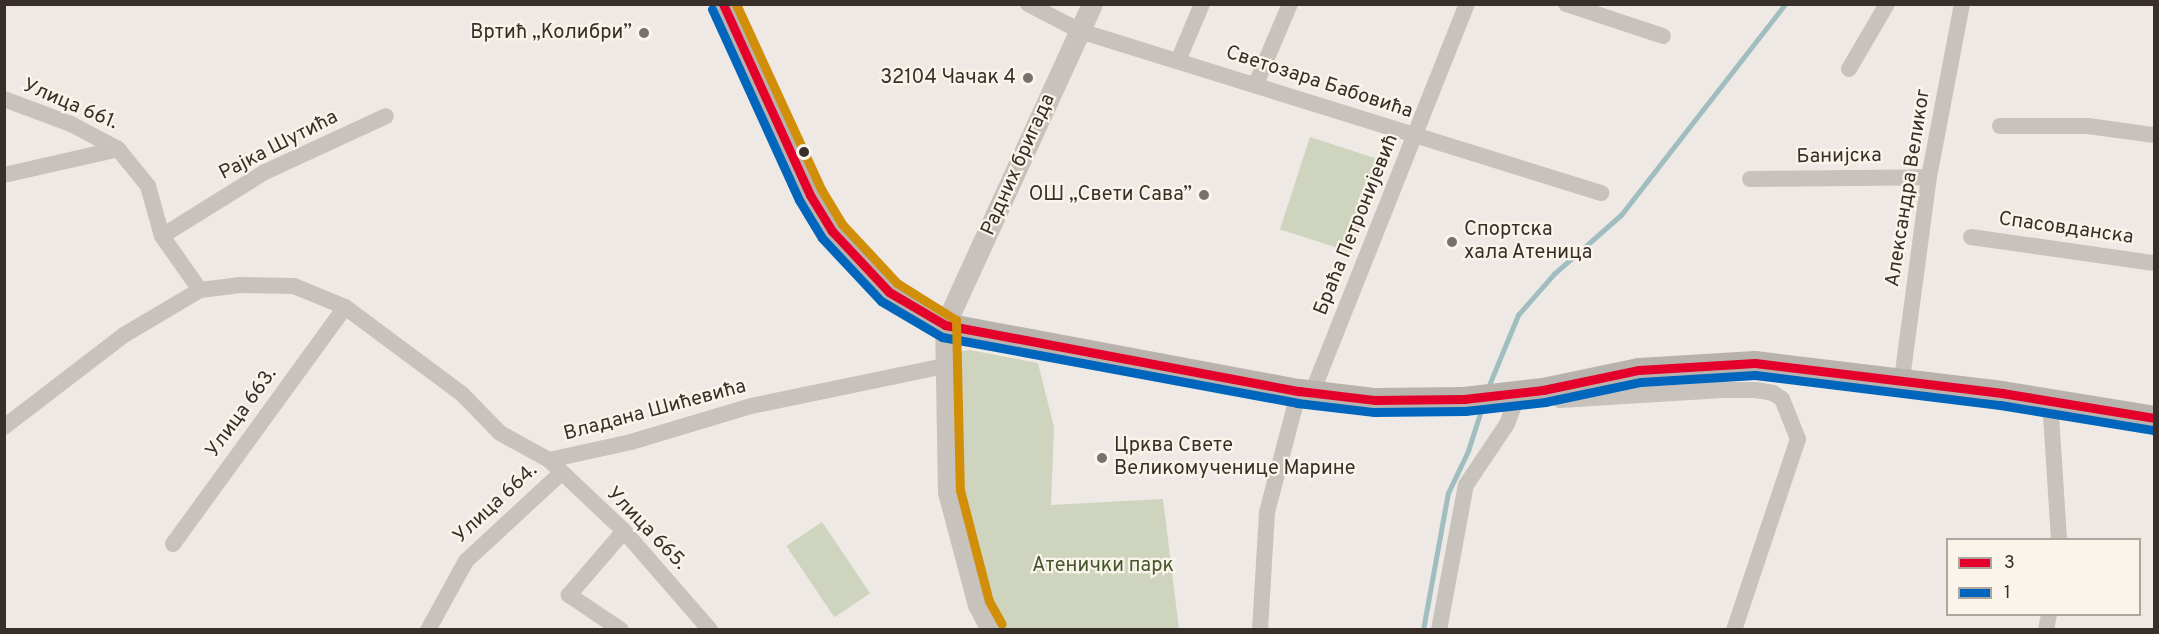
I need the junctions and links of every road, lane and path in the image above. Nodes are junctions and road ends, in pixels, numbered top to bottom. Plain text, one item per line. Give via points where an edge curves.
1 (723, 4) edge
2 (1028, 4) edge
3 (1092, 4) edge
4 (1202, 4) edge
5 (1290, 4) edge
6 (1467, 4) edge
7 (1566, 4) edge
8 (1887, 4) edge
9 (1962, 4) edge
10 (1080, 31) junction
11 (1663, 36) dead end
12 (1178, 62) junction
13 (1849, 69) dead end
14 (1256, 84) junction
15 (4, 99) edge
16 (386, 116) dead end
17 (2000, 126) dead end
18 (2154, 135) edge
19 (1415, 136) junction
20 (118, 148) junction
21 (4, 175) edge
22 (1929, 177) junction
23 (1750, 179) dead end
24 (1601, 193) dead end
25 (162, 236) junction
26 (1971, 237) dead end
27 (2154, 263) edge
28 (200, 290) junction
29 (345, 307) junction
30 (945, 326) junction
31 (945, 366) junction
32 (1902, 379) junction
33 (1543, 390) junction
34 (1306, 392) junction
35 (1514, 394) junction
36 (2050, 400) junction
37 (2154, 418) edge
38 (4, 427) edge
39 (549, 460) junction
40 (560, 474) junction
41 (624, 531) junction
42 (2058, 538) edge
43 (173, 544) dead end
44 (428, 630) edge
45 (621, 630) edge
46 (710, 630) edge
47 (991, 630) edge
48 (1260, 630) edge
49 (1439, 630) edge
50 (1734, 630) edge

1 - 30 main road via 810,195 832,231 889,292
2 - 10 street, Светозара Бабовића
3 - 10 street, Радних бригада
4 - 12 street
5 - 14 street
6 - 19 street, Браћа Петронијевић
7 - 11 street
8 - 13 street
9 - 22 street, Александра Великог
10 - 12 street, Светозара Бабовића
10 - 30 street, Радних бригада
12 - 14 street, Светозара Бабовића
14 - 19 street, Светозара Бабовића
15 - 20 street, Улица 661. via 71,124
16 - 25 street, Рајка Шутића via 265,172
17 - 18 street via 2088,126
19 - 24 street, Светозара Бабовића
19 - 34 street, Браћа Петронијевић
20 - 21 street, Улица 661.
20 - 25 street, Улица 661. via 148,186
22 - 23 street, Банијска
22 - 32 street, Александра Великог
25 - 28 street, Улица 661.
26 - 27 street, Спасовданска
28 - 29 street, Владана Шићевића via 241,285 294,286
28 - 38 street, Владана Шићевића via 124,335
29 - 39 street, Владана Шићевића via 462,394 500,433
29 - 43 street, Улица 663.
30 - 31 street
30 - 34 main road
31 - 39 street, Владана Шићевића via 751,406 631,442
31 - 47 street via 948,492 974,594
32 - 33 main road via 1755,363 1688,365 1639,370
32 - 36 main road
33 - 35 main road
33 - 50 street via 1560,400 1723,390 1756,390 1782,399 1798,439
34 - 35 main road via 1406,402
34 - 48 street, Браћа Петронијевић via 1267,512
35 - 49 street via 1507,424 1466,485
36 - 37 main road
36 - 42 street
39 - 40 street, Улица 665.
40 - 41 street, Улица 665.
40 - 44 street, Улица 664. via 466,561
41 - 45 street via 569,595
41 - 46 street, Улица 665.

